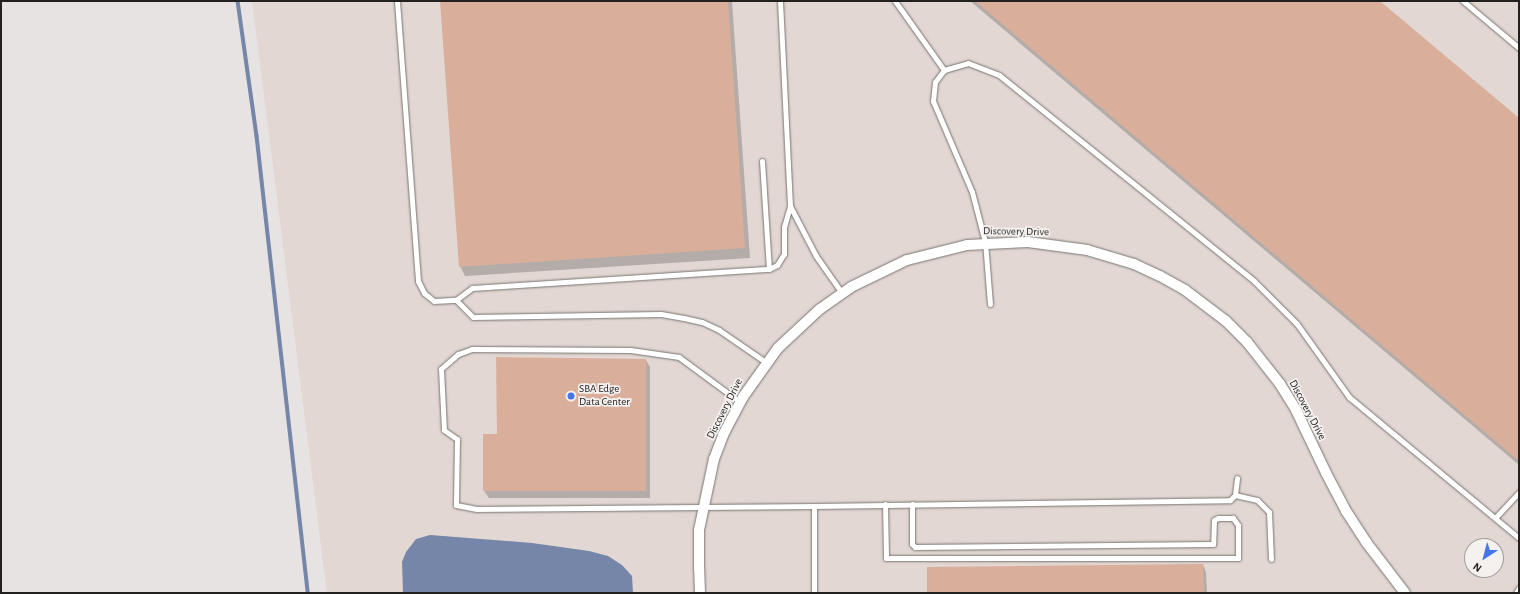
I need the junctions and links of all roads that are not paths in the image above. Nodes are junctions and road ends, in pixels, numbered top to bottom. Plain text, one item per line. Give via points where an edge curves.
1 (397, 1) edge
2 (780, 1) edge
3 (895, 1) edge
4 (1463, 1) edge
5 (1519, 48) edge
6 (944, 70) junction
7 (762, 161) dead end
8 (790, 206) junction
9 (984, 242) junction
10 (769, 269) junction
11 (842, 293) junction
12 (456, 300) junction
13 (990, 304) dead end
14 (767, 363) junction
15 (740, 402) junction
16 (1236, 478) dead end
17 (1519, 492) edge
18 (1235, 495) junction
19 (885, 504) junction
20 (912, 504) junction
21 (704, 506) junction
22 (814, 506) junction
23 (1495, 518) junction
24 (1519, 538) edge
25 (1271, 559) dead end
26 (1519, 588) edge
27 (700, 593) edge
28 (814, 593) edge
29 (1405, 593) edge
30 (1516, 593) edge

1 - 12 lane via 418,281 424,293 434,301
2 - 8 lane
3 - 6 lane
4 - 5 lane
6 - 9 lane via 934,82 933,101 972,192
6 - 23 lane via 968,63 998,75 1242,271 1297,324 1349,397
7 - 10 lane
8 - 10 lane via 784,228 784,254 777,265
8 - 11 lane via 816,256
9 - 11 street, Discovery Drive via 907,260
9 - 13 lane
9 - 29 street, Discovery Drive via 1064,245 1110,256 1160,276 1226,321 1247,342 1280,384 1296,410 1342,504 1366,542
10 - 12 lane via 472,288
11 - 14 street, Discovery Drive via 820,308 778,348
12 - 14 lane via 474,317 662,314 684,318 702,322 719,330
14 - 15 street, Discovery Drive
15 - 21 street, Discovery Drive via 714,460
15 - 21 lane via 679,357 632,350 472,349 458,354 441,369 444,430 457,439 456,505 477,509
16 - 18 lane
17 - 23 lane
18 - 20 lane via 1230,500
18 - 25 lane via 1257,500 1269,512
19 - 20 lane
19 - 20 lane via 886,558 1238,558 1238,525 1233,518 1214,520 1213,544 917,547 912,544
19 - 22 lane
21 - 22 lane
21 - 27 street, Discovery Drive via 698,567
22 - 28 lane
23 - 24 lane
26 - 30 lane

